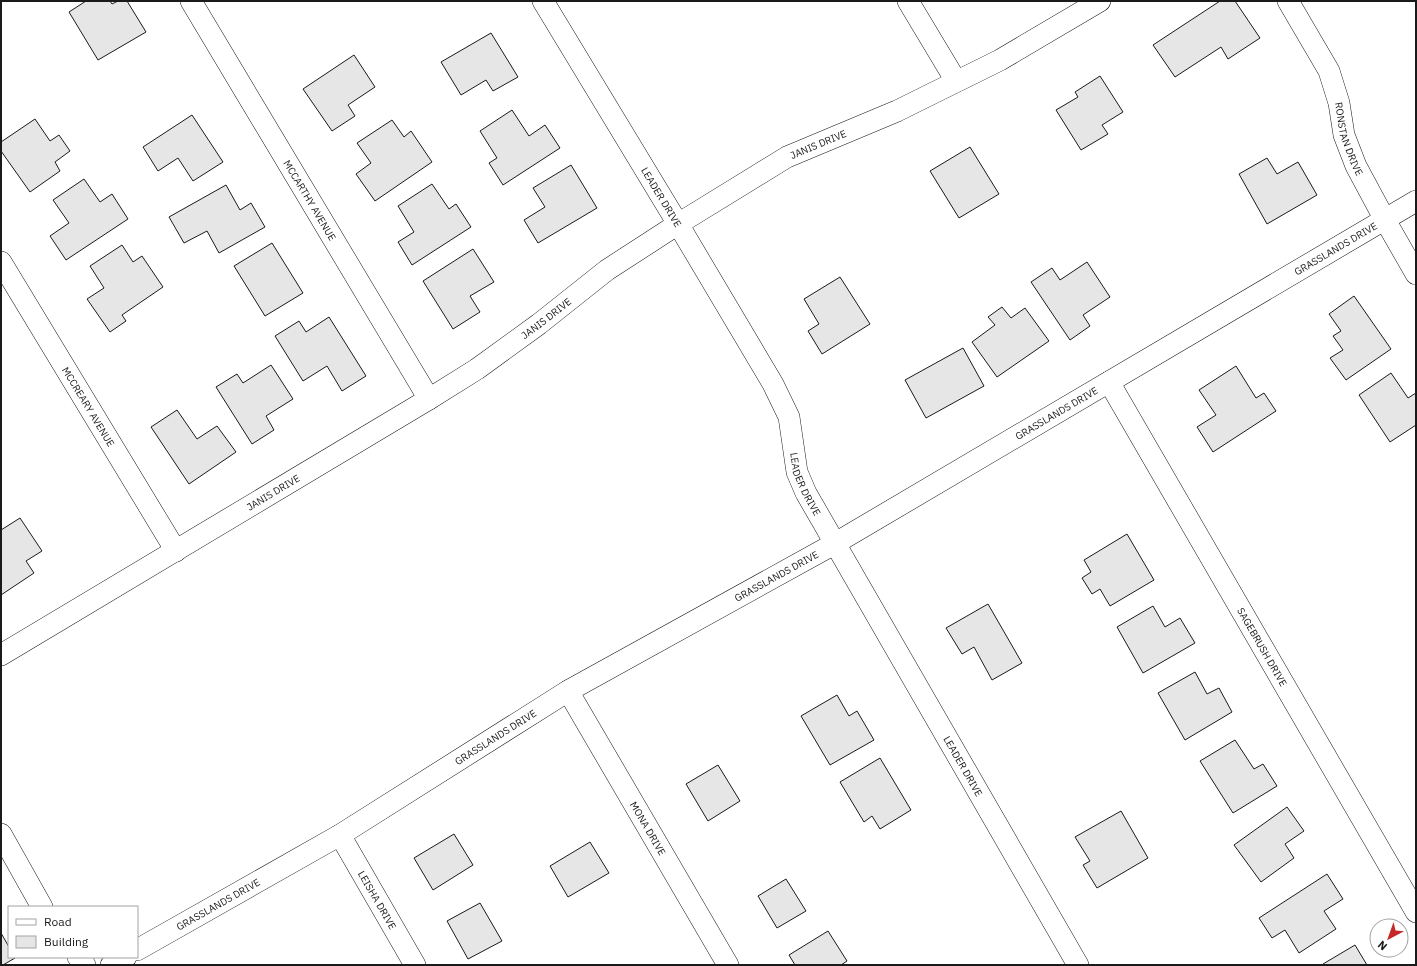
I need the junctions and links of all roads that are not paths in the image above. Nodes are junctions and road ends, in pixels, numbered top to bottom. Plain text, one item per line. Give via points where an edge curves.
1 (191, 1) edge
2 (543, 1) edge
3 (908, 1) edge
4 (1100, 1) edge
5 (1288, 1) edge
6 (956, 81) junction
7 (1416, 201) edge
8 (1384, 220) junction
9 (678, 224) junction
10 (1, 262) edge
11 (1416, 274) edge
12 (1109, 382) junction
13 (429, 399) junction
14 (834, 544) junction
15 (176, 551) junction
16 (1, 655) edge
17 (568, 691) junction
18 (1, 834) edge
19 (340, 835) junction
20 (41, 906) edge
21 (1416, 912) edge
22 (138, 949) edge
23 (124, 958) edge
24 (112, 965) edge
25 (415, 965) edge
26 (728, 965) edge
27 (1078, 965) edge

1 - 13 street, MCCARTHY AVENUE
2 - 9 street, LEADER DRIVE
3 - 6 street
4 - 6 street, JANIS DRIVE via 1000,60
5 - 8 street, RONSTAN DRIVE via 1329,71 1339,104 1344,134 1356,166
6 - 9 street, JANIS DRIVE via 897,111 787,157
7 - 8 street, GRASSLANDS DRIVE
8 - 11 street, RONSTAN DRIVE
8 - 12 street, GRASSLANDS DRIVE
9 - 13 street, JANIS DRIVE via 607,270 539,324
9 - 14 street, LEADER DRIVE via 773,384 789,417 797,472 806,494
10 - 15 street, MCCREARY AVENUE
12 - 14 street, GRASSLANDS DRIVE
12 - 21 street, SAGEBRUSH DRIVE
13 - 15 street, JANIS DRIVE
14 - 17 street, GRASSLANDS DRIVE
14 - 27 street, LEADER DRIVE
15 - 16 street, JANIS DRIVE
17 - 19 street, GRASSLANDS DRIVE
17 - 26 street, MONA DRIVE
18 - 20 street
19 - 22 street, GRASSLANDS DRIVE
19 - 25 street, LEISHA DRIVE
23 - 24 street

